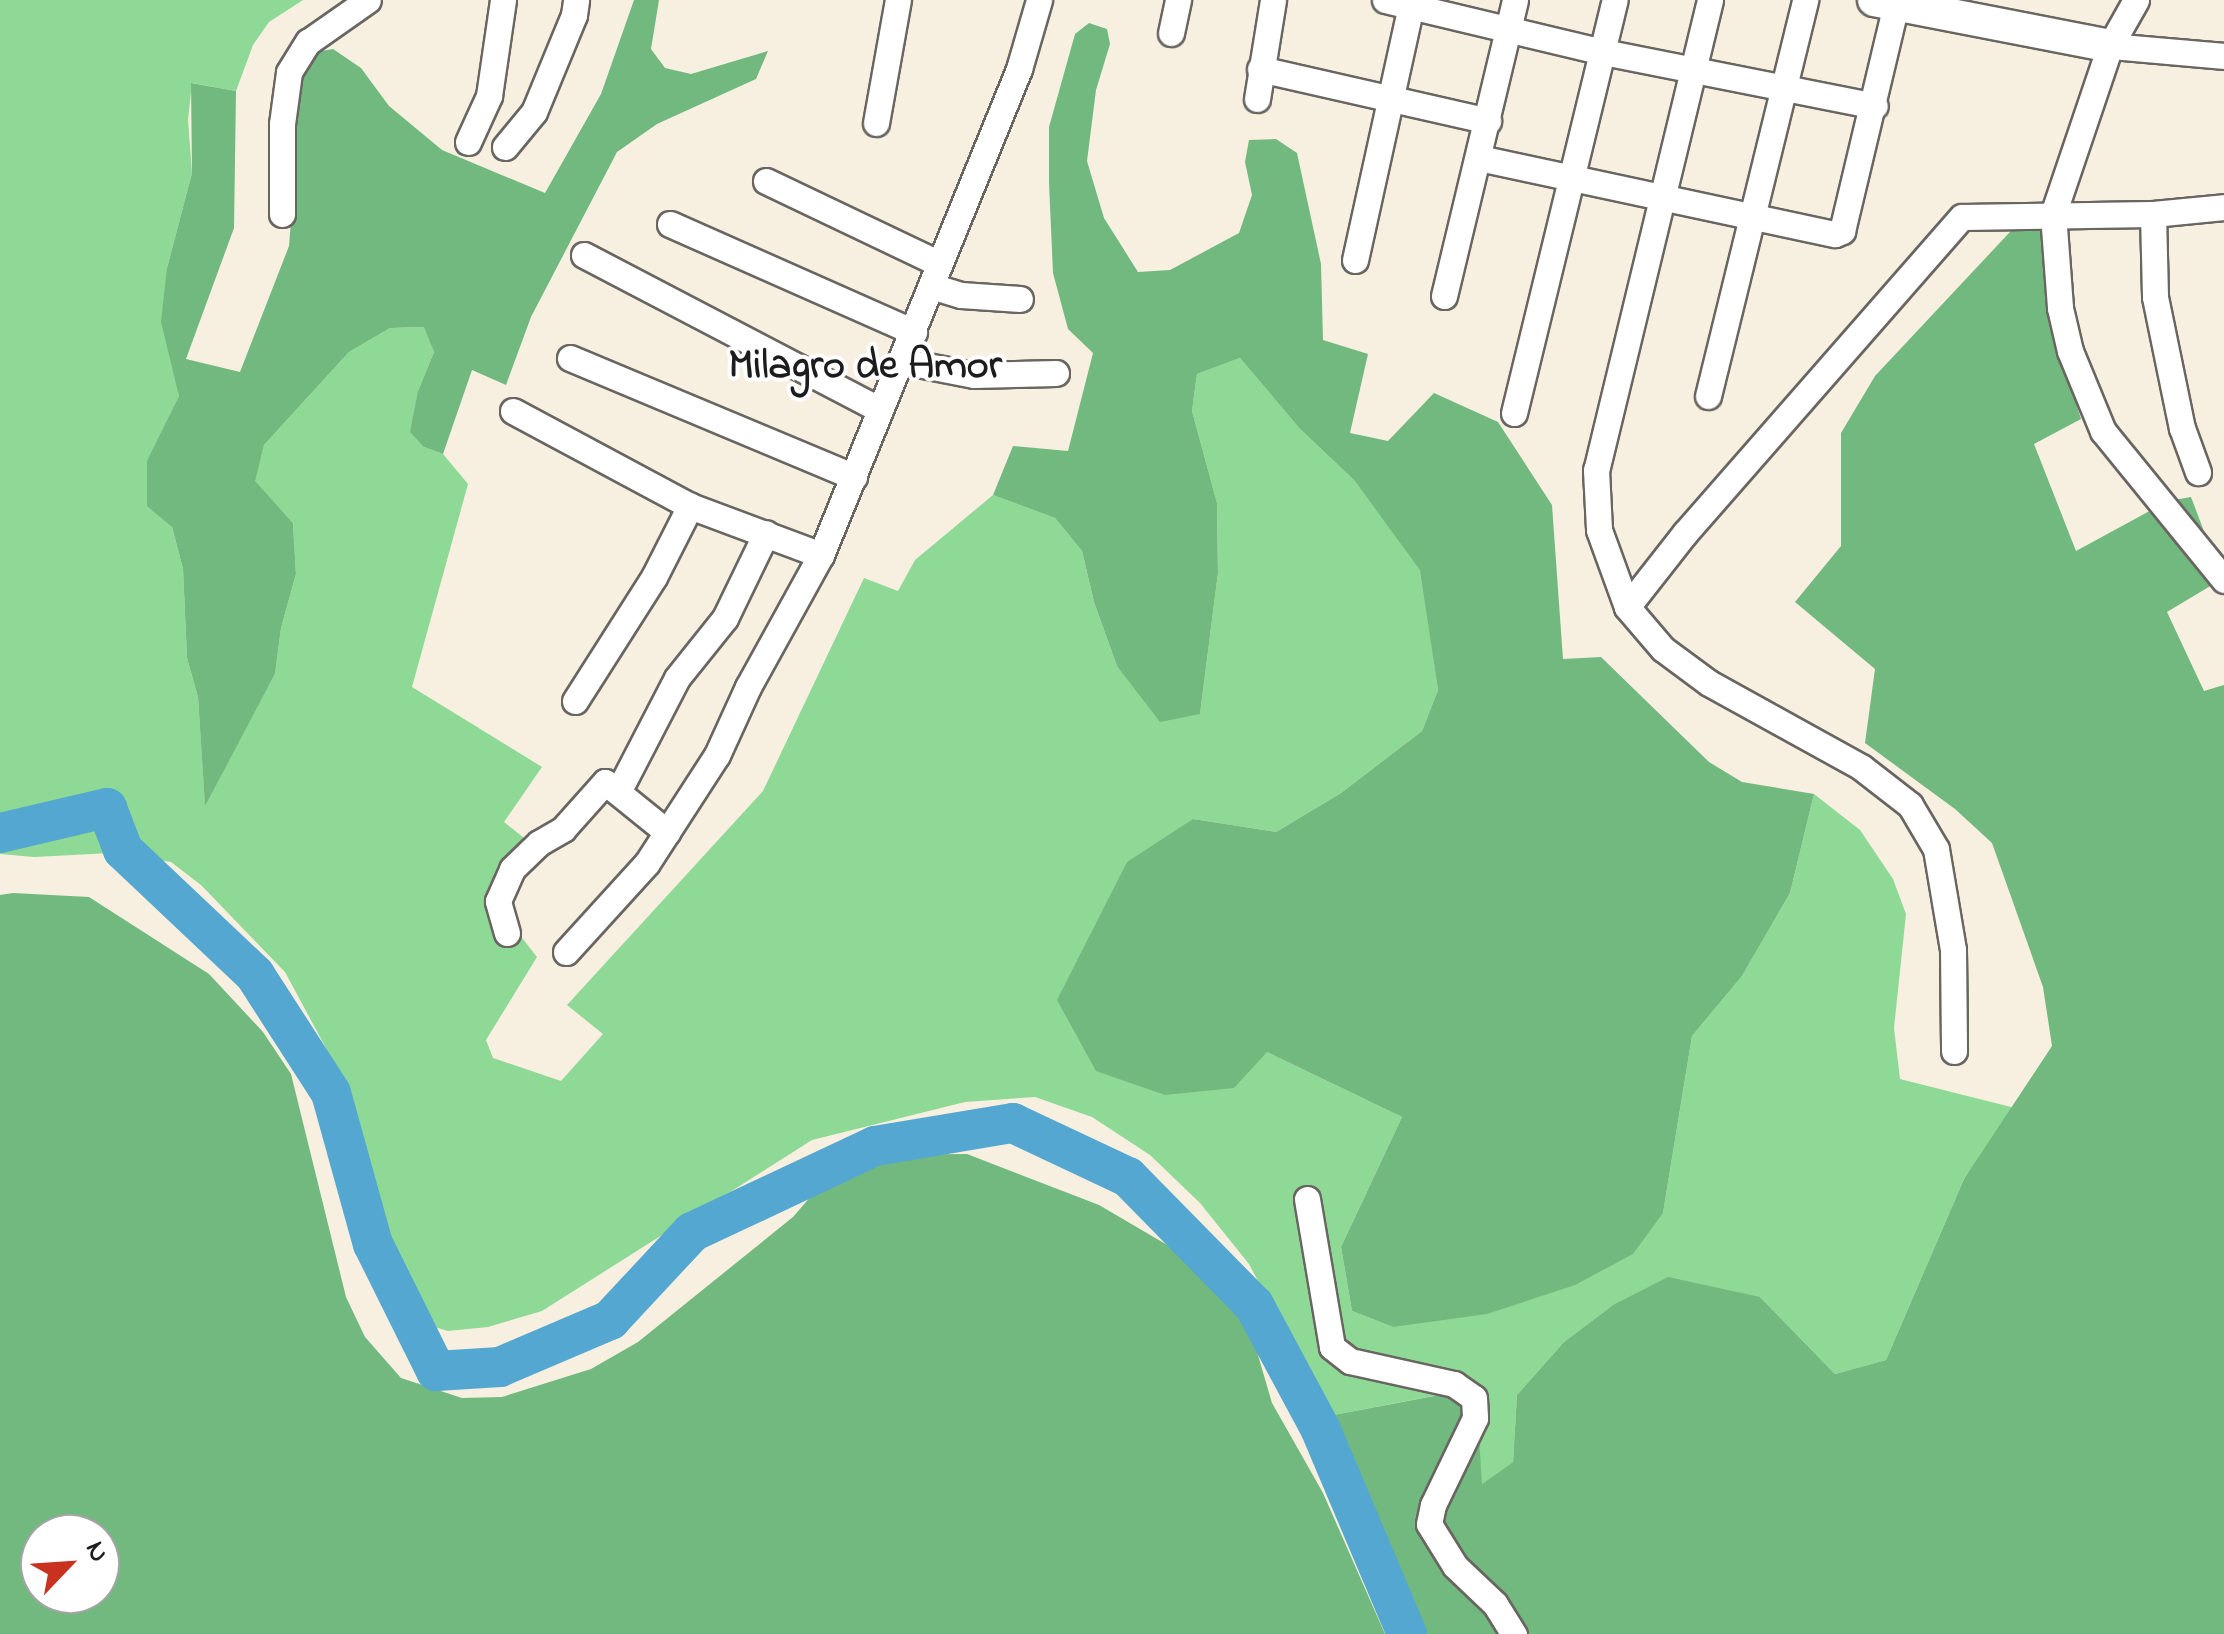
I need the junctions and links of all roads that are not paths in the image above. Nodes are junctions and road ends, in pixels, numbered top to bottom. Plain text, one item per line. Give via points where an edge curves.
1 (368, 0) edge
2 (503, 0) edge
3 (576, 0) edge
4 (898, 0) edge
5 (1039, 0) edge
6 (1178, 0) edge
7 (1272, 0) edge
8 (1385, 0) edge
9 (1515, 0) edge
10 (1615, 0) edge
11 (1710, 0) edge
12 (1805, 0) edge
13 (2136, 0) edge
14 (1884, 2) edge
15 (1412, 3) edge
16 (1508, 30) junction
17 (1171, 33) dead end
18 (2110, 46) junction
19 (1602, 52) junction
20 (2224, 56) edge
21 (1260, 69) junction
22 (1694, 71) junction
23 (1784, 88) junction
24 (1257, 98) dead end
25 (1390, 102) junction
26 (1874, 106) junction
27 (1488, 121) junction
28 (876, 123) dead end
29 (468, 142) dead end
30 (505, 147) dead end
31 (1479, 158) junction
32 (766, 180) dead end
33 (1572, 180) junction
34 (1662, 198) junction
35 (2224, 207) edge
36 (282, 214) dead end
37 (2053, 214) junction
38 (2153, 214) junction
39 (1752, 218) junction
40 (670, 224) dead end
41 (584, 255) dead end
42 (1356, 260) dead end
43 (934, 275) junction
44 (1444, 296) dead end
45 (1020, 299) dead end
46 (914, 332) junction
47 (570, 358) dead end
48 (902, 361) junction
49 (1056, 373) dead end
50 (1708, 396) dead end
51 (513, 410) dead end
52 (880, 410) junction
53 (1514, 414) dead end
54 (2198, 472) dead end
55 (854, 478) junction
56 (690, 506) junction
57 (766, 533) junction
58 (820, 556) junction
59 (2224, 580) edge
60 (1627, 607) junction
61 (575, 701) dead end
62 (618, 792) junction
63 (667, 832) junction
64 (507, 934) dead end
65 (566, 952) dead end
66 (1954, 1051) dead end
67 (1307, 1198) dead end
68 (1514, 1634) edge

1 - 36 street via 308,42 289,72
2 - 29 street via 490,96
3 - 30 street via 534,112
4 - 28 street
5 - 43 street via 1019,69
6 - 17 street
7 - 21 street
8 - 15 street
9 - 16 street
10 - 19 street
11 - 22 street
12 - 23 street
13 - 18 street
14 - 18 street
14 - 26 street
15 - 16 street
15 - 25 street
16 - 19 street
16 - 27 street
18 - 20 street
18 - 37 street
19 - 22 street
19 - 33 street
21 - 24 street
21 - 25 street
22 - 23 street
22 - 34 street
23 - 26 street
23 - 39 street
25 - 27 street
25 - 42 street
26 - 39 street via 1842,231
27 - 31 street
31 - 33 street
31 - 44 street
32 - 43 street
33 - 34 street
33 - 53 street
34 - 39 street
34 - 60 street via 1596,470 1599,530
35 - 38 street
37 - 38 street
37 - 59 street via 2060,308 2103,431
37 - 60 street via 1962,217
38 - 54 street via 2155,297 2182,428
39 - 50 street
40 - 46 street
41 - 52 street
43 - 45 street via 961,295
43 - 46 street
46 - 48 street
47 - 55 street
48 - 49 street via 974,376
48 - 52 street
51 - 56 street
52 - 55 street
55 - 58 street
56 - 57 street
56 - 61 street via 654,578
57 - 58 street
57 - 62 street via 725,618 677,678
58 - 63 street via 717,756
60 - 66 street via 1663,649 1709,683 1862,767 1910,805 1939,866 1953,950
62 - 63 street
62 - 64 street via 605,782 563,829 512,868 498,901
63 - 65 street
67 - 68 street via 1332,1347 1350,1360 1454,1384 1474,1398 1476,1418 1429,1524 1454,1566 1495,1604

